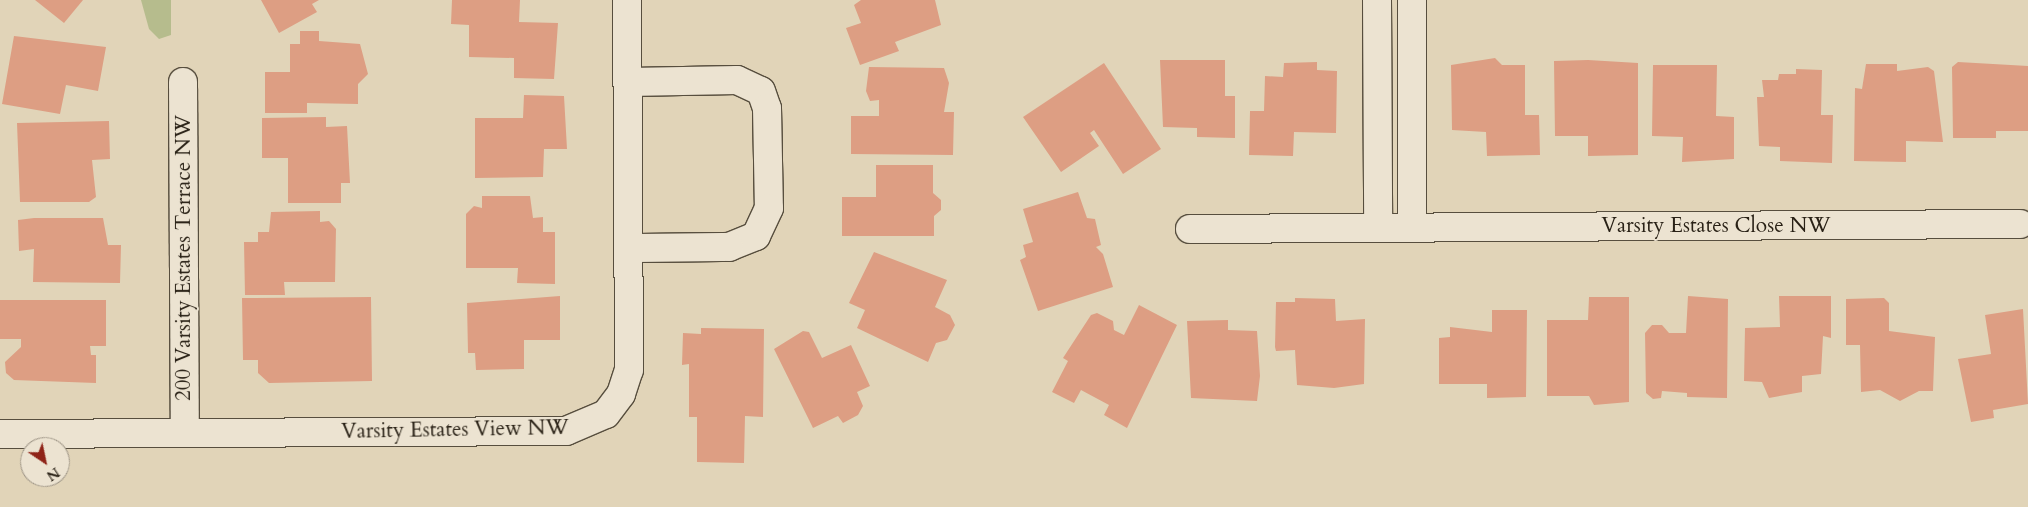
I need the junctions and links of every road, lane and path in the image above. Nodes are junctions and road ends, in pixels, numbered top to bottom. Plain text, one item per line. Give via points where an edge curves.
1 (628, 0) edge
2 (1376, 0) edge
3 (1412, 0) edge
4 (183, 82) dead end
5 (629, 82) junction
6 (2020, 224) dead end
7 (1378, 227) junction
8 (1412, 227) junction
9 (1190, 228) dead end
10 (630, 248) junction
11 (185, 433) junction
12 (0, 434) edge

1 - 5 street, Varsity Estates View NW
2 - 7 street
3 - 8 street
4 - 11 street, 200 Varsity Estates Terrace NW
5 - 10 street, Varsity Estates View NW
5 - 10 street via 737,80 761,91 766,108 769,208 756,236 730,248
6 - 8 street, Varsity Estates Close NW
7 - 8 street, Varsity Estates Close NW
7 - 9 street, Varsity Estates Close NW
10 - 11 street, Varsity Estates View NW via 626,384 606,414 581,428
11 - 12 street, Varsity Estates View NW

